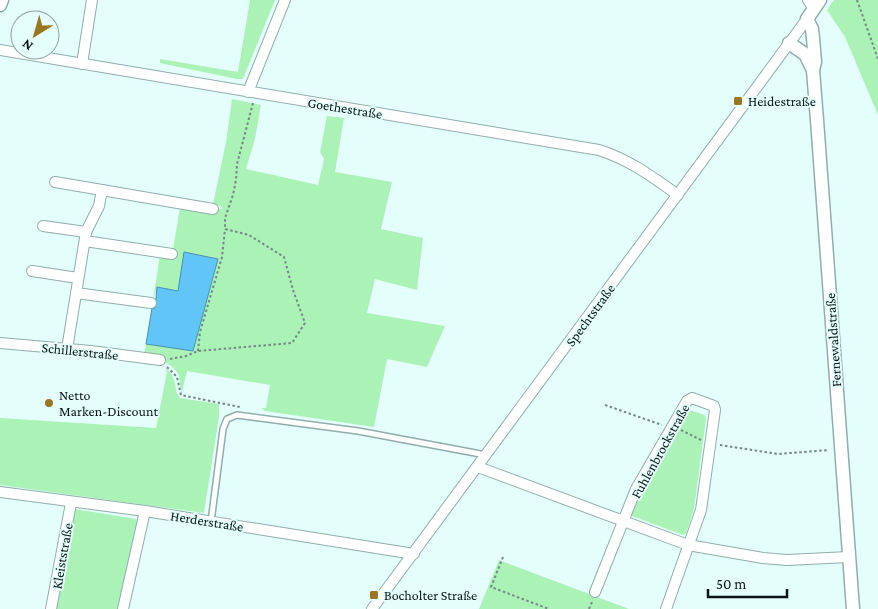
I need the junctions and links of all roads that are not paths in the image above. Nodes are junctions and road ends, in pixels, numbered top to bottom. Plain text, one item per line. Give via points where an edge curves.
1 (2, 0) edge
2 (92, 0) edge
3 (285, 0) edge
4 (0, 6) edge
5 (812, 7) edge
6 (789, 44) junction
7 (0, 50) edge
8 (82, 64) junction
9 (813, 70) junction
10 (252, 93) junction
11 (56, 182) dead end
12 (102, 190) junction
13 (678, 195) junction
14 (214, 209) dead end
15 (43, 226) dead end
16 (86, 237) junction
17 (172, 254) dead end
18 (32, 271) dead end
19 (78, 278) junction
20 (76, 293) junction
21 (151, 303) dead end
22 (0, 343) edge
23 (67, 349) junction
24 (160, 360) road end
25 (486, 455) junction
26 (478, 467) junction
27 (0, 492) edge
28 (71, 503) junction
29 (145, 511) junction
30 (624, 520) junction
31 (211, 522) junction
32 (688, 545) junction
33 (414, 554) junction
34 (849, 557) junction
35 (595, 592) dead end
36 (51, 609) edge
37 (123, 609) edge
38 (372, 609) edge
39 (666, 609) edge
40 (853, 609) edge

1 - 4 street
2 - 8 street
3 - 10 street
5 - 6 street, Spechtstraße
5 - 9 street, Fernewaldstraße
6 - 9 street via 805,54
6 - 13 street, Spechtstraße
7 - 8 street, Goethestraße
8 - 10 street, Goethestraße
9 - 34 street, Fernewaldstraße
10 - 13 street, Goethestraße via 599,150 638,166
11 - 12 street
12 - 14 street
12 - 16 street
13 - 25 street, Spechtstraße
15 - 16 street
16 - 17 street
16 - 19 street
18 - 19 street
19 - 20 street
20 - 21 street
20 - 23 street
22 - 23 street, Schillerstraße
23 - 24 street, Schillerstraße
25 - 26 street, Spechtstraße
25 - 31 lane via 358,431 247,415 232,416 222,430
26 - 30 street
26 - 33 street, Spechtstraße
27 - 28 street, Herderstraße
28 - 29 street, Herderstraße
28 - 36 street, Kleiststraße
29 - 31 street, Herderstraße
29 - 37 street
30 - 32 street
30 - 32 street, Fuhlenbrockstraße via 636,489 687,401 692,398 711,404 715,410 701,510
30 - 35 street, Fuhlenbrockstraße
31 - 33 street, Herderstraße
32 - 34 street via 787,560
32 - 39 street, Fuhlenbrockstraße
33 - 38 street, Spechtstraße
34 - 40 street, Fernewaldstraße

